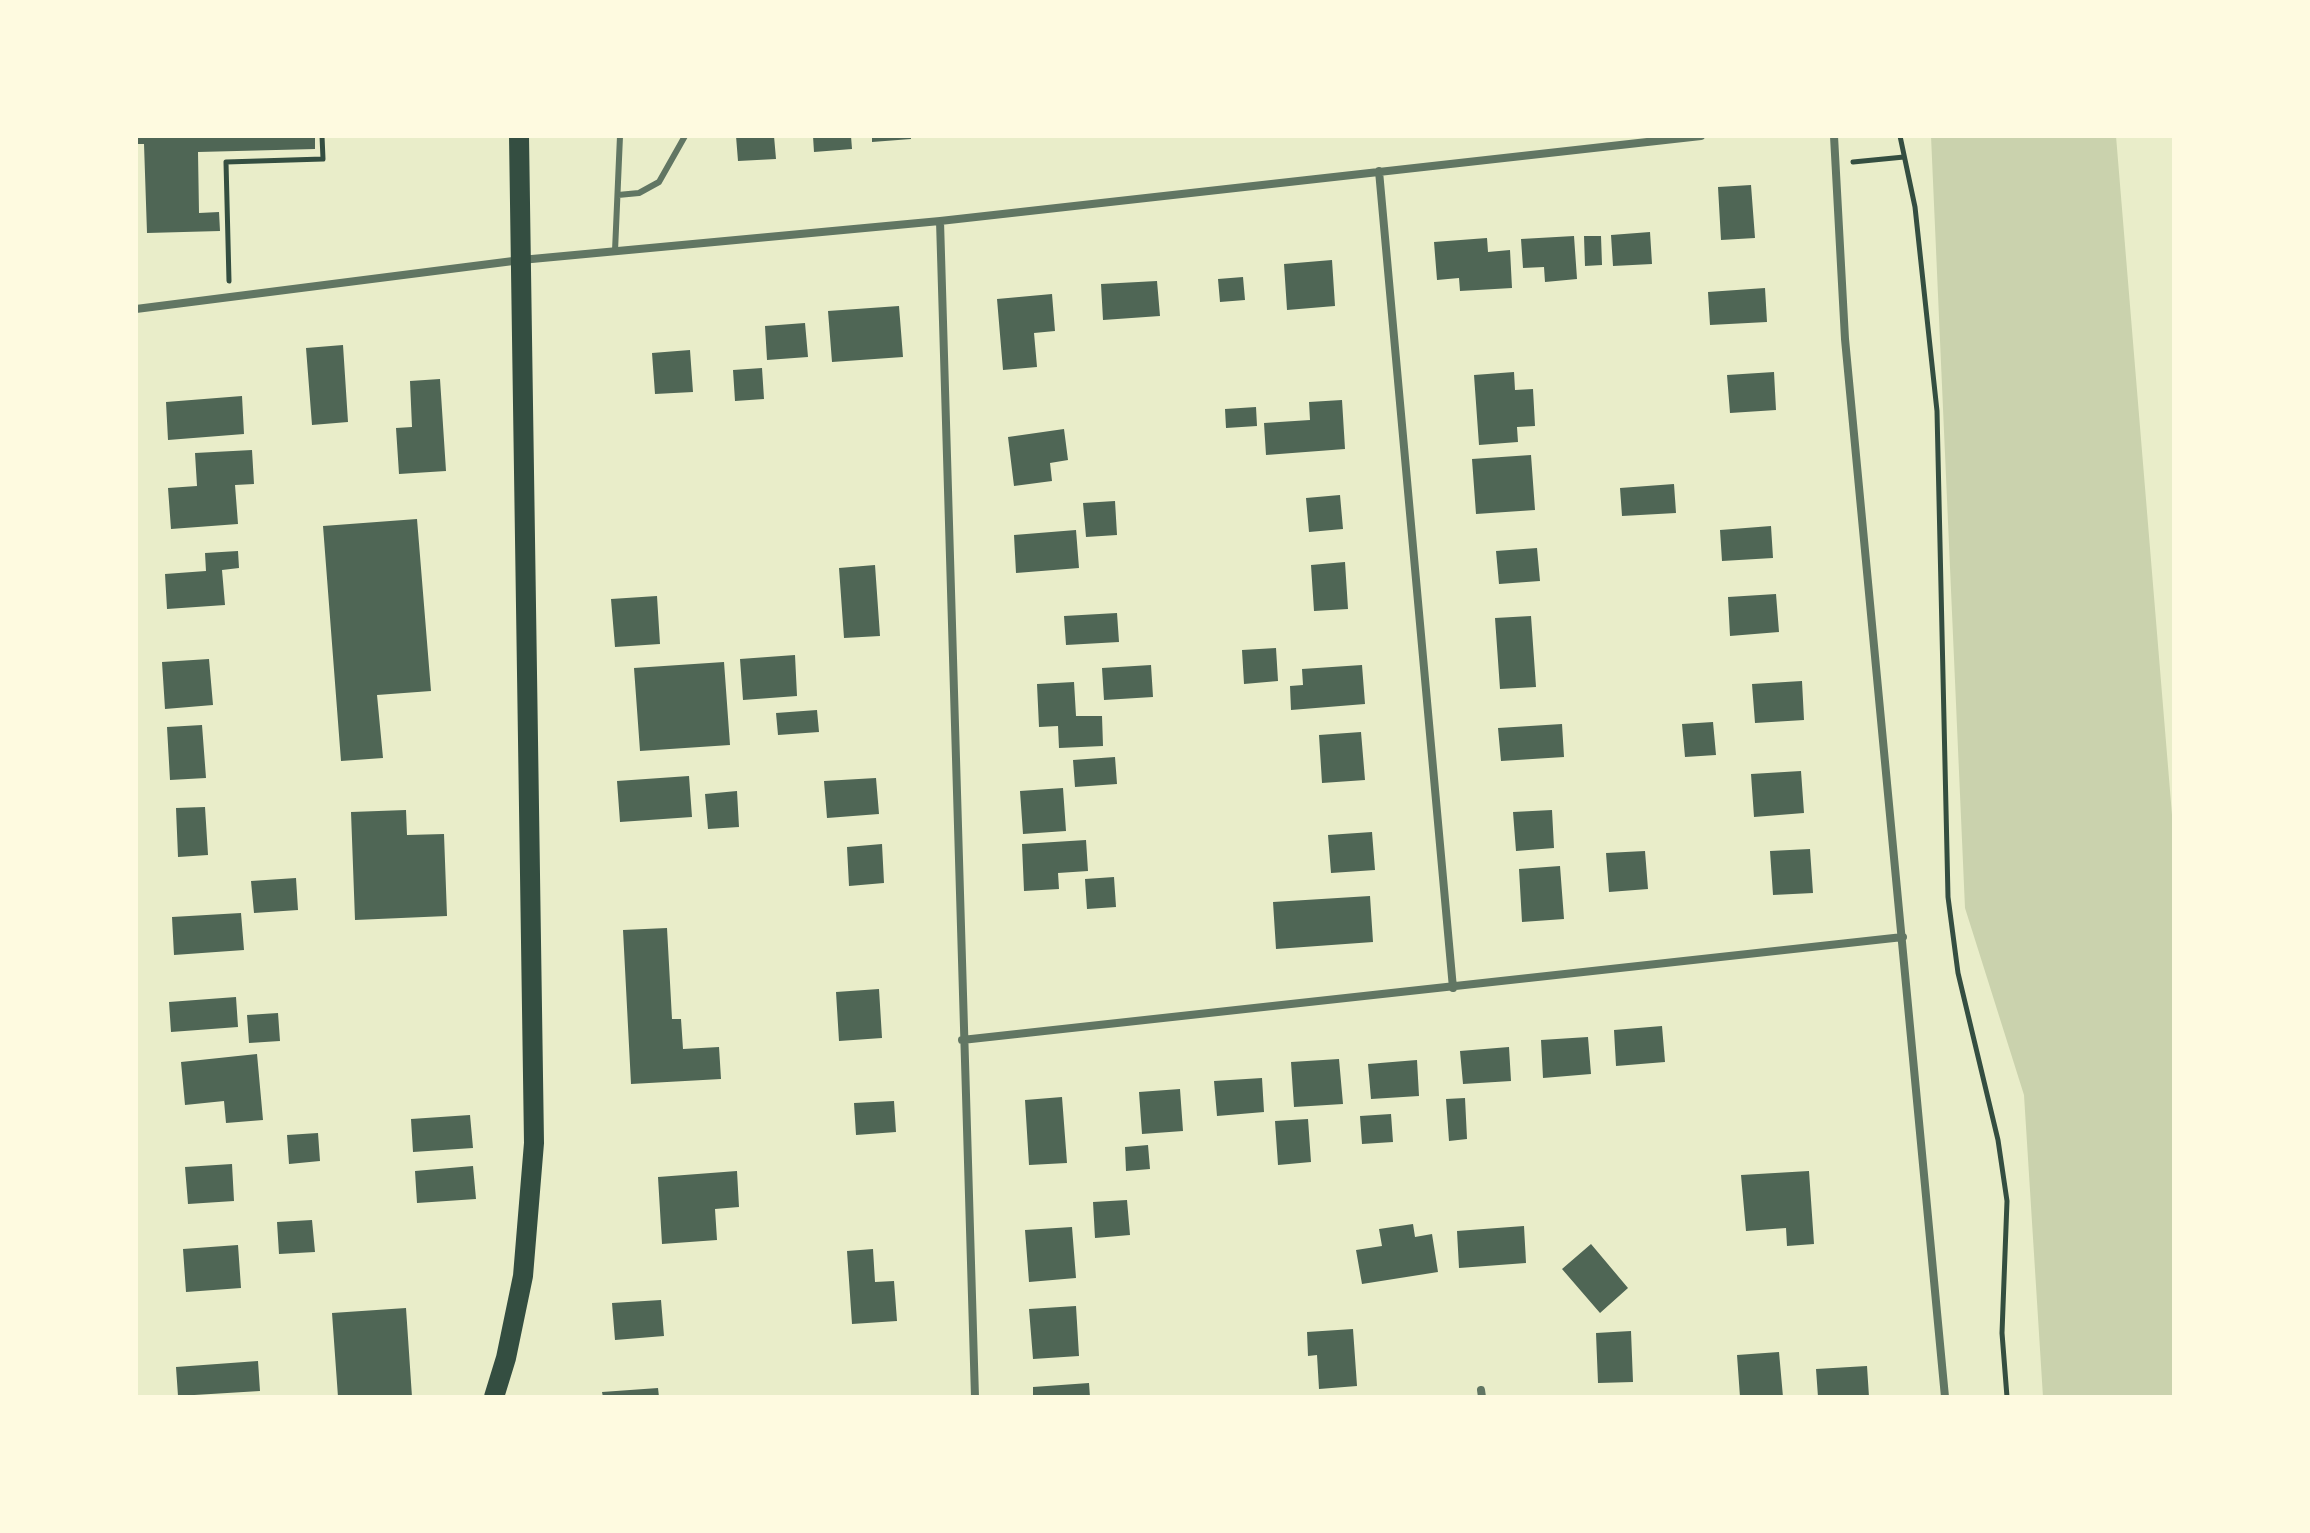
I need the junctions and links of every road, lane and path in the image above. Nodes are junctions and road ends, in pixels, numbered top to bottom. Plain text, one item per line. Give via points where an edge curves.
1 (322, 136) edge
2 (519, 136) edge
3 (620, 136) edge
4 (685, 136) edge
5 (1701, 136) edge
6 (1834, 136) edge
7 (1900, 136) edge
8 (1904, 157) junction
9 (1834, 164) junction
10 (1379, 171) junction
11 (618, 195) junction
12 (940, 221) junction
13 (615, 251) junction
14 (521, 260) junction
15 (230, 298) junction
16 (136, 309) edge
17 (1903, 937) junction
18 (1453, 988) junction
19 (962, 1040) junction
20 (494, 1397) edge
21 (975, 1397) edge
22 (1945, 1397) edge
23 (2007, 1397) edge

1 - 15 path via 323,159 226,162
2 - 14 main road
3 - 11 lane
4 - 11 lane via 659,182 639,193
5 - 10 street
6 - 9 street
7 - 8 path
8 - 9 path
8 - 23 path via 1915,207 1937,411 1948,897 1958,973 1998,1140 2007,1201 2002,1333
9 - 17 street via 1847,355
10 - 12 street
10 - 18 street
11 - 13 lane
12 - 13 street
12 - 19 street
13 - 14 street
14 - 15 street
14 - 20 main road via 534,1143 523,1276
15 - 16 street
17 - 18 street
17 - 22 street
18 - 19 street
19 - 21 street

